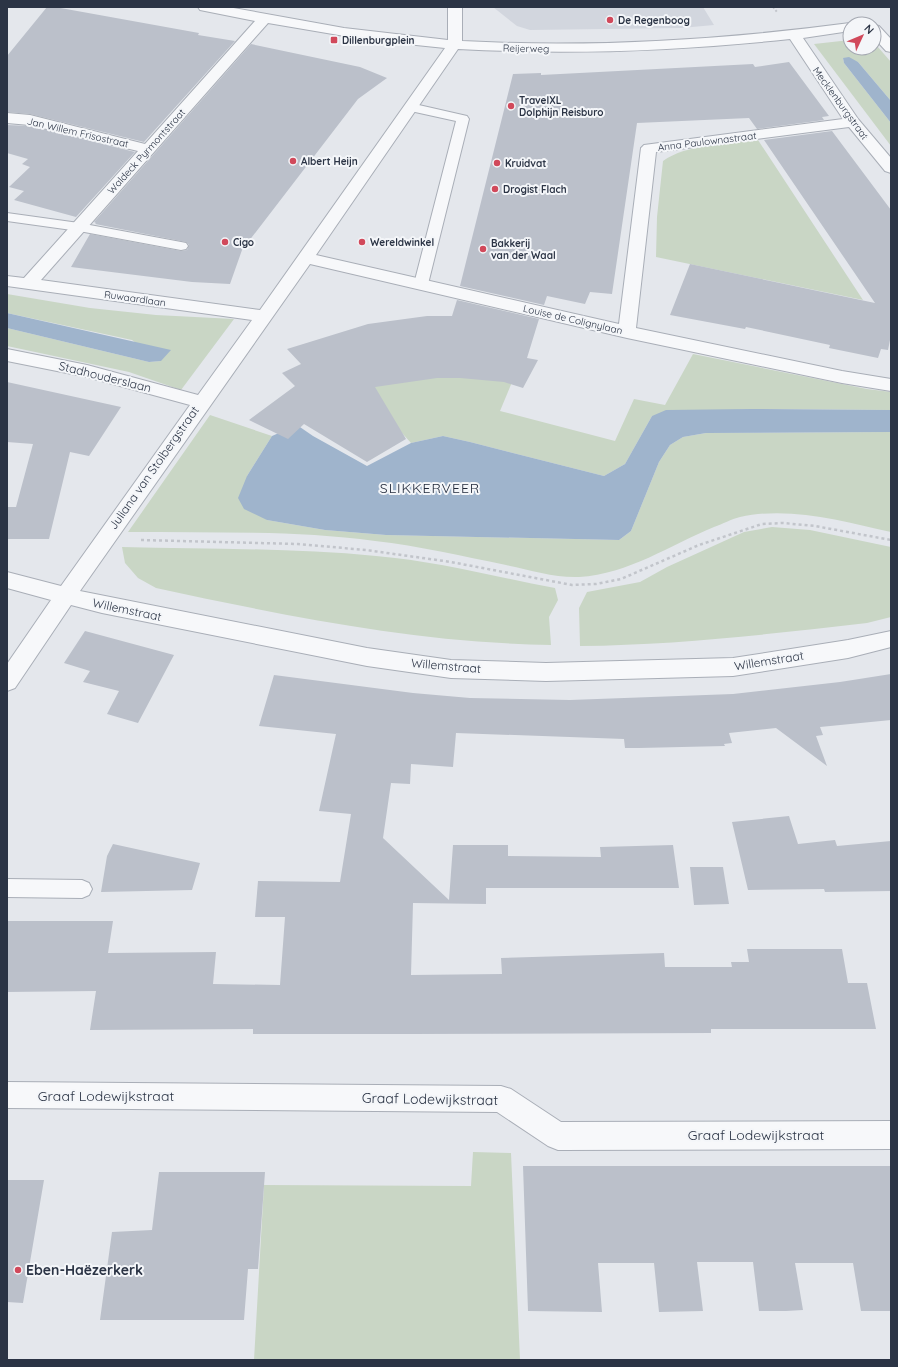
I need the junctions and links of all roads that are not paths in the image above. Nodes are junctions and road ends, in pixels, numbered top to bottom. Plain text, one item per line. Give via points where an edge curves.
1 (205, 7) edge
2 (455, 7) edge
3 (265, 18) junction
4 (842, 28) edge
5 (882, 32) edge
6 (794, 36) junction
7 (456, 44) junction
8 (891, 48) edge
9 (410, 107) junction
10 (7, 118) edge
11 (853, 122) junction
12 (148, 149) junction
13 (891, 168) edge
14 (7, 217) edge
15 (79, 226) junction
16 (181, 246) dead end
17 (305, 258) junction
18 (7, 281) edge
19 (28, 284) junction
20 (421, 284) junction
21 (264, 316) junction
22 (627, 332) junction
23 (7, 355) edge
24 (891, 385) edge
25 (201, 402) junction
26 (7, 580) edge
27 (65, 596) junction
28 (891, 639) edge
29 (7, 682) edge
30 (7, 888) edge
31 (82, 889) dead end
32 (7, 1095) edge
33 (891, 1135) edge

1 - 3 street, Reijerweg
2 - 7 street
3 - 7 street, Reijerweg via 391,39
3 - 12 street, Waldeck Pyrmontstraat
4 - 6 street, Reijerweg
5 - 8 street
6 - 7 street, Reijerweg via 587,49
6 - 11 street, Mecklenburgstraat
7 - 9 street
9 - 17 street
9 - 20 lane via 463,119
10 - 12 street, Jan Willem Frisostraat via 30,120
11 - 13 street, Mecklenburgstraat
11 - 22 street, Anna Paulownastraat via 649,148
12 - 15 street, Waldeck Pyrmontstraat
14 - 15 lane
15 - 16 lane
15 - 19 street, Waldeck Pyrmontstraat
17 - 20 street, Louise de Colignylaan
17 - 21 street, Juliana van Stolbergstraat
18 - 19 street, Ruwaardlaan
19 - 21 street, Ruwaardlaan
20 - 22 street, Louise de Colignylaan
21 - 25 street, Juliana van Stolbergstraat
22 - 24 street, Louise de Colignylaan
23 - 25 street, Stadhouderslaan via 87,371
25 - 27 street, Juliana van Stolbergstraat
26 - 27 street, Willemstraat
27 - 28 street, Willemstraat via 366,657 451,669 546,672 733,667 848,649
27 - 29 street, Juliana van Stolbergstraat
30 - 31 lane
32 - 33 street, Graaf Lodewijkstraat via 502,1099 558,1136

